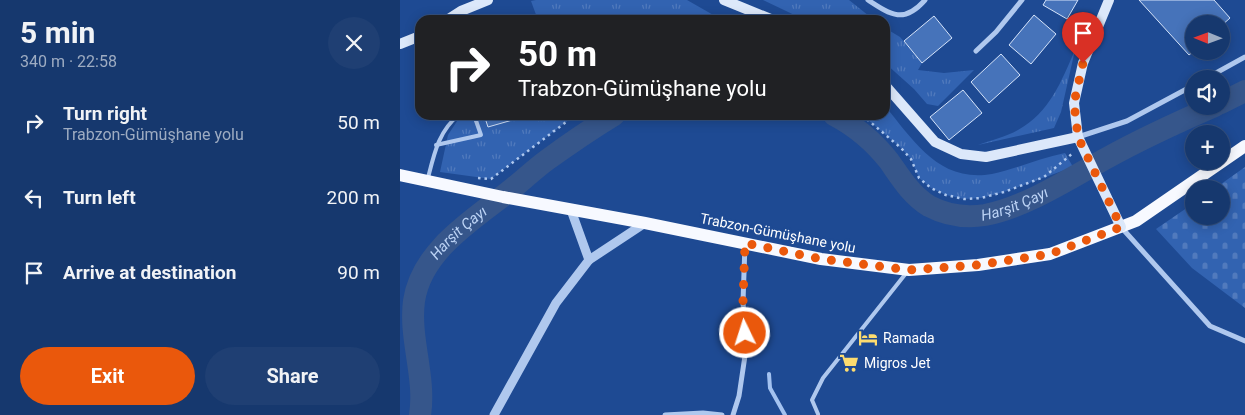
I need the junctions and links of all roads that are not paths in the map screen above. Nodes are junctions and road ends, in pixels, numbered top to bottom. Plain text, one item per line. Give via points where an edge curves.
1 (488, 0) edge
2 (724, 0) edge
3 (868, 0) edge
4 (925, 0) edge
5 (1022, 0) edge
6 (1109, 0) edge
7 (455, 15) edge
8 (761, 15) edge
9 (415, 38) edge
10 (400, 44) edge
11 (976, 51) dead end
12 (1245, 57) edge
13 (1222, 70) edge
14 (1185, 90) edge
15 (890, 91) edge
16 (452, 120) edge
17 (476, 120) edge
18 (1078, 137) junction
19 (436, 145) junction
20 (1245, 146) edge
21 (400, 175) edge
22 (428, 180) junction
23 (571, 210) junction
24 (645, 223) junction
25 (1121, 227) junction
26 (745, 243) junction
27 (588, 260) junction
28 (909, 270) junction
29 (1245, 341) edge
30 (818, 414) edge
31 (494, 415) edge
32 (665, 415) edge
33 (722, 415) edge
34 (733, 415) edge

1 - 7 main road
2 - 8 main road
3 - 4 street via 890,14 900,16 911,13
5 - 11 street
6 - 18 main road via 1083,63 1074,103
9 - 10 main road
12 - 13 street
14 - 18 street via 1127,120
15 - 18 main road via 934,142 961,154 986,157
16 - 19 lane
17 - 19 lane via 481,135
18 - 25 main road, bridge
19 - 22 lane
20 - 25 main road, Trabzon-Gümüşhane yolu via 1136,221
21 - 22 main road, Trabzon-Gümüşhane yolu
22 - 23 main road, Trabzon-Gümüşhane yolu
23 - 24 main road, Trabzon-Gümüşhane yolu
23 - 27 street
24 - 26 main road, Trabzon-Gümüşhane yolu
24 - 27 street
25 - 28 main road, Trabzon-Gümüşhane yolu via 1050,254 978,265
25 - 29 street via 1210,326
26 - 28 main road, Trabzon-Gümüşhane yolu via 821,259
26 - 34 street via 743,302 746,349
27 - 31 street via 556,302
28 - 30 lane via 823,378 812,400
32 - 33 street

